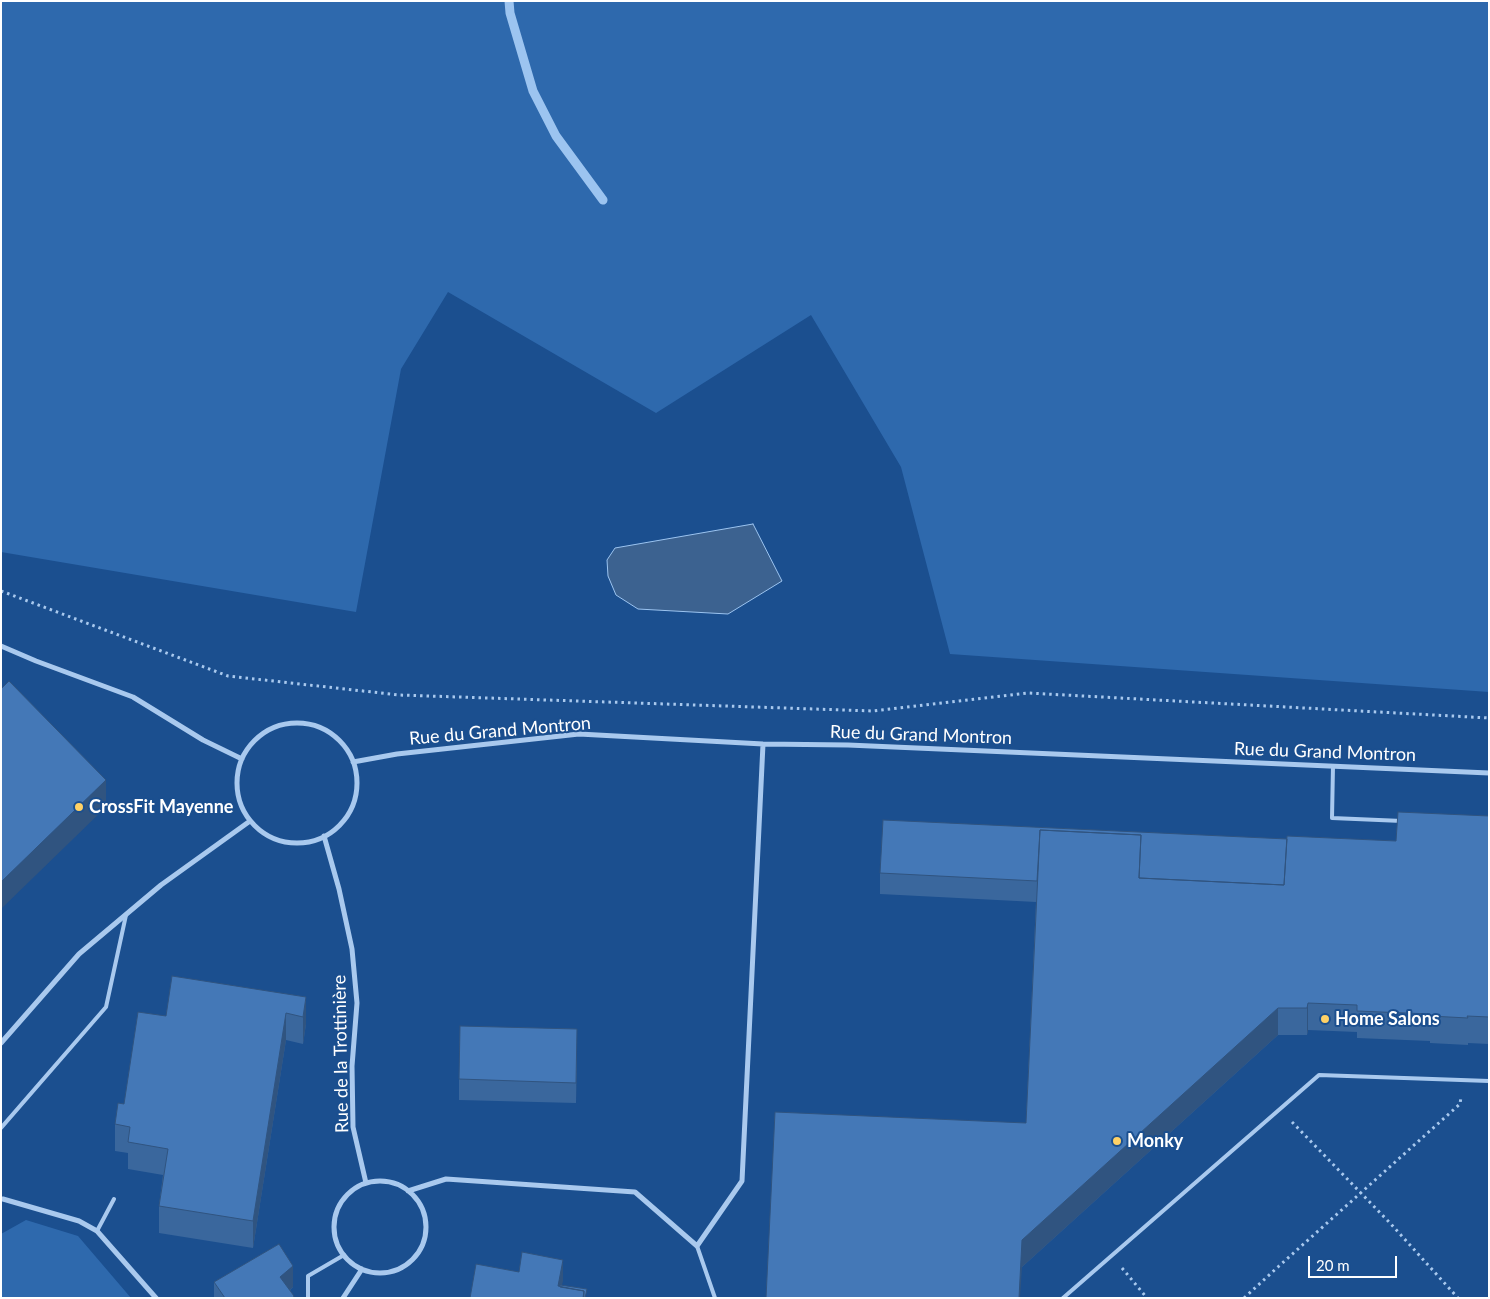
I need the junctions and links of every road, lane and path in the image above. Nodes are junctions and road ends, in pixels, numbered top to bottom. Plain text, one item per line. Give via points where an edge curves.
1 (1, 591) edge
2 (1, 646) edge
3 (1489, 718) edge
4 (763, 744) junction
5 (242, 759) junction
6 (353, 762) junction
7 (1333, 766) junction
8 (1489, 773) edge
9 (250, 821) junction
10 (1410, 821) edge
11 (324, 836) junction
12 (126, 915) junction
13 (1, 1043) edge
14 (1462, 1080) junction
15 (1489, 1081) edge
16 (1280, 1109) junction
17 (1, 1128) edge
18 (366, 1183) junction
19 (408, 1190) junction
20 (1360, 1193) junction
21 (1, 1199) edge
22 (114, 1199) dead end
23 (96, 1231) junction
24 (697, 1246) junction
25 (344, 1256) junction
26 (1111, 1256) junction
27 (362, 1269) junction
28 (156, 1298) edge
29 (308, 1298) edge
30 (343, 1298) edge
31 (715, 1298) edge
32 (1063, 1298) edge
33 (1147, 1298) edge
34 (1244, 1298) edge
35 (1458, 1298) edge

1 - 3 path via 228,676 399,695 873,711 1028,693
2 - 5 street via 133,697 203,740
4 - 6 street, Rue du Grand Montron via 579,734 397,754
4 - 7 street, Rue du Grand Montron
4 - 24 street via 742,1181
5 - 6 street via 253,742 269,730 288,724 308,724 327,732 342,744
5 - 9 street via 237,774 237,791 241,807
6 - 11 street via 356,796 339,826
7 - 8 street, Rue du Grand Montron
7 - 10 lane via 1332,818
9 - 11 street via 265,834 284,842 305,843
9 - 12 street via 161,885
11 - 18 street, Rue de la Trottinière via 352,949 357,1003 352,1066 353,1127
12 - 13 street via 79,954
12 - 17 lane via 106,1007
14 - 15 lane
14 - 16 lane via 1319,1075
14 - 20 path via 1460,1104
16 - 20 path
16 - 26 lane
18 - 19 street via 381,1181
18 - 25 street via 343,1200 336,1214 334,1228
19 - 24 street via 446,1179 635,1192
19 - 27 street via 425,1215 424,1244 411,1261 392,1272
20 - 34 path
20 - 35 path
21 - 23 street via 79,1221
22 - 23 lane
23 - 28 street
24 - 31 lane
25 - 27 street
25 - 29 lane via 308,1276
26 - 32 lane
26 - 33 path
27 - 30 street

